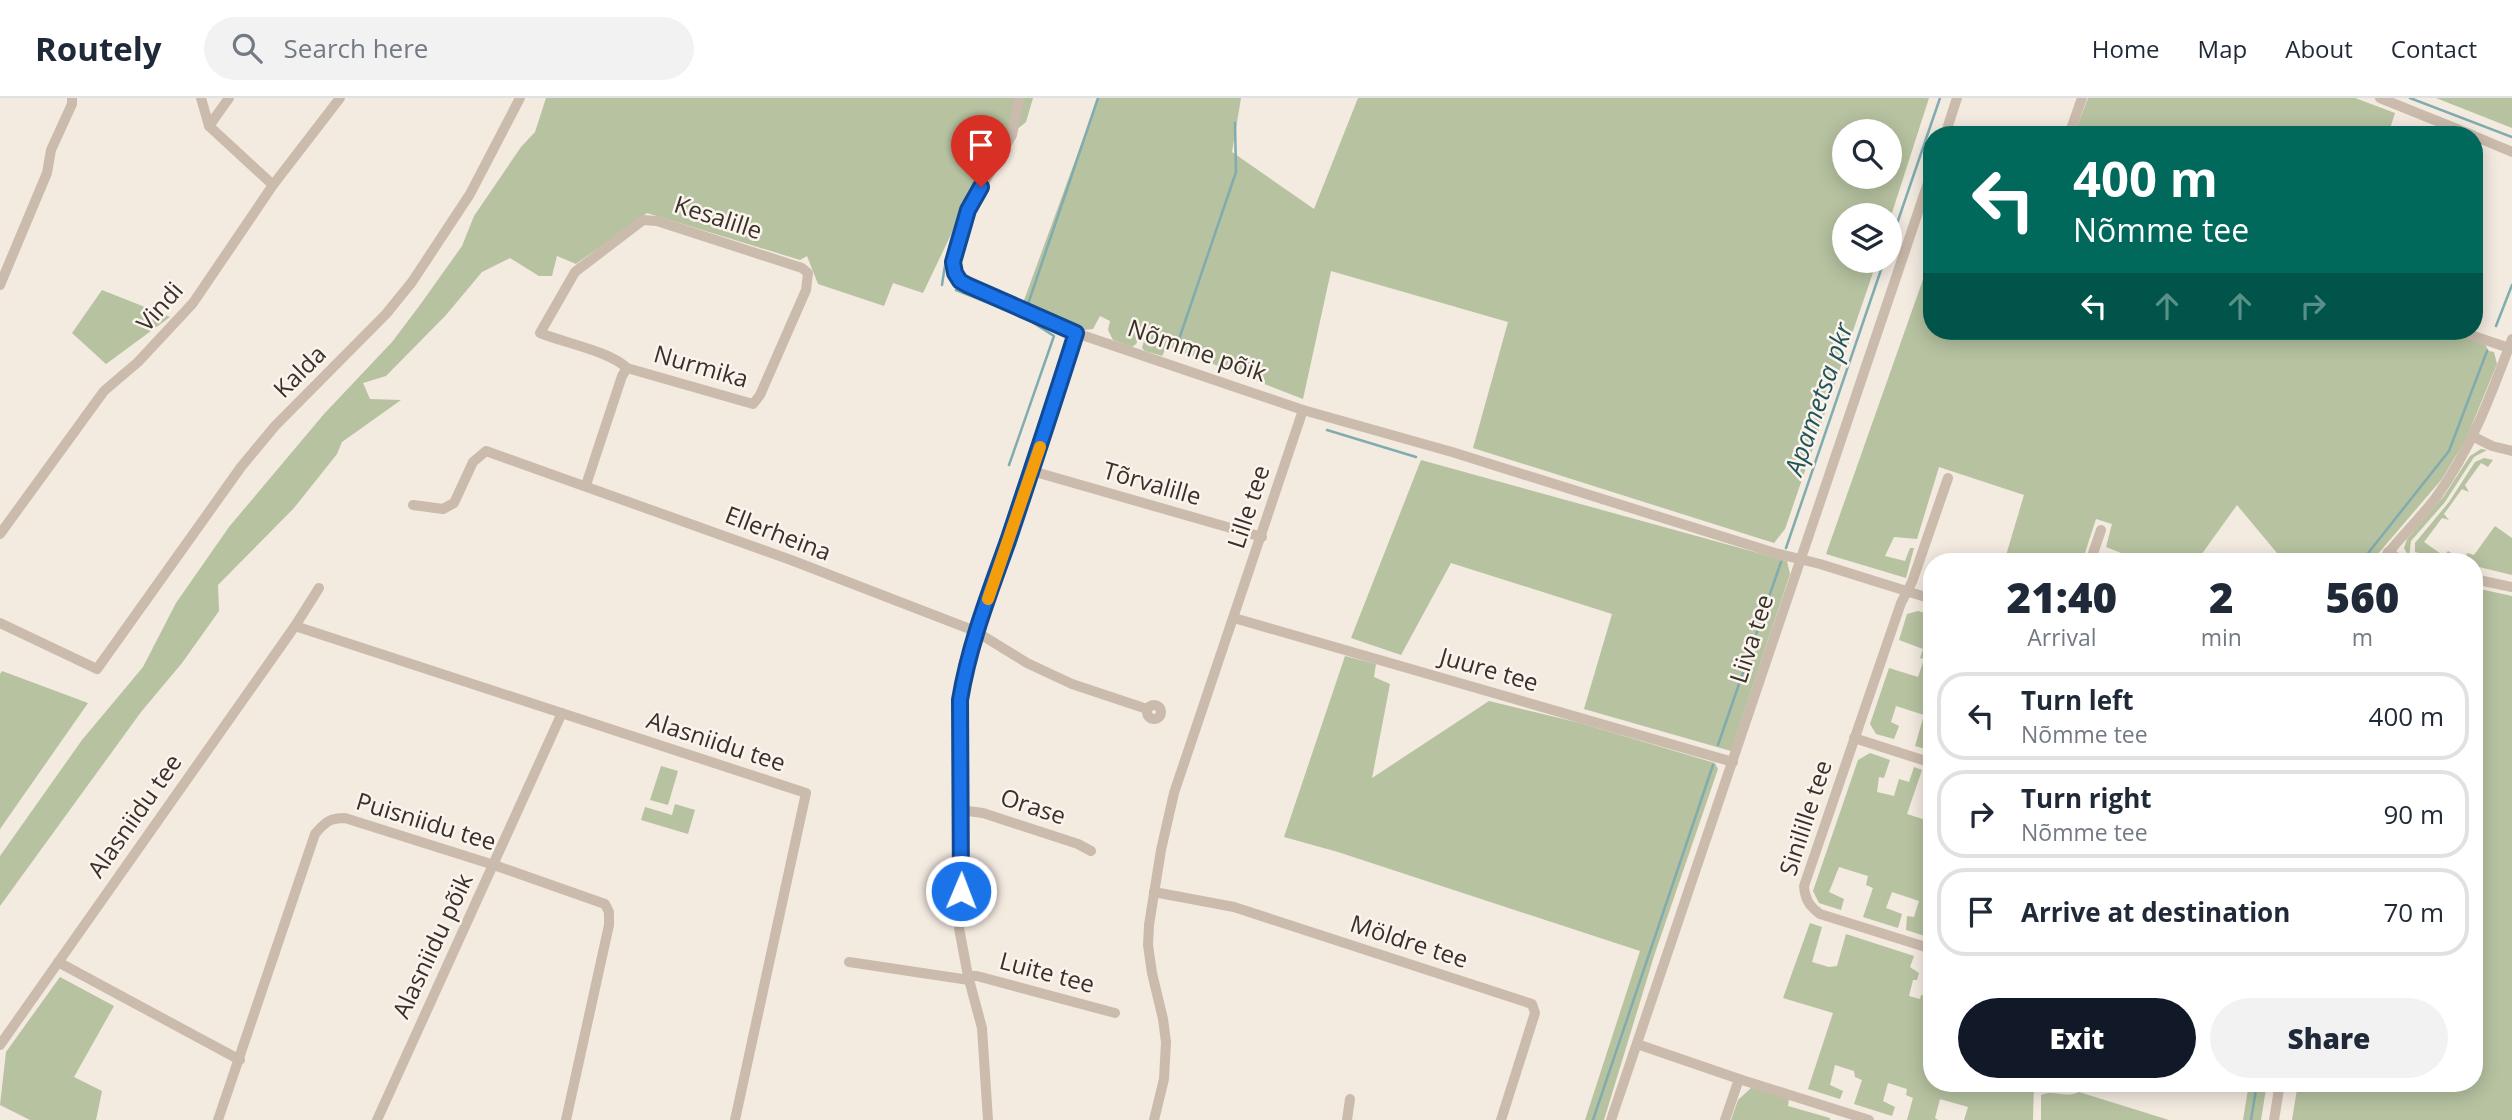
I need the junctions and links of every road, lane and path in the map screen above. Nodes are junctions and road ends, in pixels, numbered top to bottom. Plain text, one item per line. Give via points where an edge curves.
1 (72, 98) edge
2 (201, 98) edge
3 (229, 98) edge
4 (340, 98) edge
5 (520, 98) edge
6 (1019, 98) edge
7 (1957, 98) edge
8 (2082, 98) edge
9 (2380, 98) edge
10 (209, 126) junction
11 (1948, 126) edge
12 (2072, 126) edge
13 (2450, 126) edge
14 (2483, 139) edge
15 (2512, 152) edge
16 (274, 185) junction
17 (1923, 198) edge
18 (808, 281) joint
19 (0, 285) edge
20 (1076, 333) junction
21 (2483, 337) edge
22 (2510, 344) edge
23 (627, 368) junction
24 (1303, 410) junction
25 (2474, 437) junction
26 (2512, 451) edge
27 (1032, 471) junction
28 (1948, 478) dead end
29 (586, 485) junction
30 (413, 505) dead end
31 (2101, 530) dead end
32 (0, 534) edge
33 (1262, 537) junction
34 (2388, 552) edge
35 (2094, 553) edge
36 (1801, 559) junction
37 (2483, 581) edge
38 (2512, 587) edge
39 (319, 588) dead end
40 (1907, 592) junction
41 (1923, 596) edge
42 (1234, 618) junction
43 (0, 623) edge
44 (295, 626) junction
45 (975, 631) junction
46 (1147, 709) dead end
47 (562, 713) junction
48 (1854, 738) junction
49 (1923, 760) edge
50 (1733, 761) junction
51 (960, 810) junction
52 (1091, 851) dead end
53 (494, 864) junction
54 (1154, 892) junction
55 (1923, 946) edge
56 (58, 962) junction
57 (849, 962) dead end
58 (968, 978) junction
59 (1115, 1013) dead end
60 (1637, 1044) junction
61 (0, 1045) edge
62 (240, 1060) junction
63 (1739, 1079) junction
64 (2279, 1092) edge
65 (1350, 1099) dead end
66 (218, 1120) edge
67 (377, 1120) edge
68 (566, 1120) edge
69 (735, 1120) edge
70 (988, 1120) edge
71 (1154, 1120) edge
72 (1347, 1120) edge
73 (1502, 1120) edge
74 (1611, 1120) edge
75 (1725, 1120) edge
76 (1868, 1120) edge
77 (2274, 1120) edge

1 - 19 street via 47,173
2 - 10 street
3 - 10 street
4 - 16 street, Vindi
5 - 43 street, Kalda via 470,194 412,282 241,467 97,669
6 - 20 street, Nõmme põik via 1012,135 968,210 953,262 955,273 967,285
7 - 11 street
8 - 12 street
9 - 13 street
10 - 16 street
14 - 15 street
16 - 32 street, Vindi via 193,303 104,391
17 - 36 street, Liiva tee
18 - 23 street, Nurmika via 753,404
18 - 23 street, Kesalille via 802,268 643,220 575,272 540,332 618,359
20 - 24 street, Nõmme põik
20 - 27 street
21 - 22 street
22 - 25 street
23 - 29 street, Nurmika
24 - 33 street, Lille tee
24 - 36 street
25 - 26 street
25 - 34 street via 2435,498
27 - 33 street, Tõrvalille
27 - 45 street
28 - 40 street, Sinilille tee
29 - 30 street, Ellerheina via 486,451 472,462 454,503 443,509
29 - 45 street, Ellerheina
31 - 35 street
33 - 42 street, Lille tee
36 - 40 street
36 - 50 street, Liiva tee
37 - 38 street
39 - 44 street, Alasniidu tee
40 - 41 street
40 - 48 street, Sinilille tee
42 - 50 street, Juure tee
42 - 54 street, Lille tee via 1174,793
44 - 47 street, Alasniidu tee
44 - 56 street, Alasniidu tee
45 - 46 street, Ellerheina via 1072,684
45 - 51 street via 960,700
47 - 53 street, Alasniidu põik
47 - 69 street, Alasniidu tee via 806,793
48 - 49 street, Sinilille tee
48 - 55 street, Sinilille tee via 1804,886 1805,896 1820,914
50 - 60 street, Liiva tee
51 - 52 street, Orase via 983,813
51 - 58 street via 960,928
53 - 62 street, Puisniidu tee via 345,818 324,823 315,834
53 - 67 street, Alasniidu põik
53 - 68 street, Puisniidu tee via 605,904 609,912
54 - 71 street, Lille tee via 1148,945 1167,1042
54 - 73 street, Möldre tee via 1234,907 1532,1004 1535,1013
56 - 61 street, Alasniidu tee
56 - 62 street
57 - 58 street, Luite tee
58 - 59 street, Luite tee via 977,976
58 - 70 street via 982,1028
60 - 63 street
60 - 74 street, Liiva tee
62 - 66 street, Puisniidu tee
63 - 75 street
63 - 76 street
64 - 77 street
65 - 72 street

